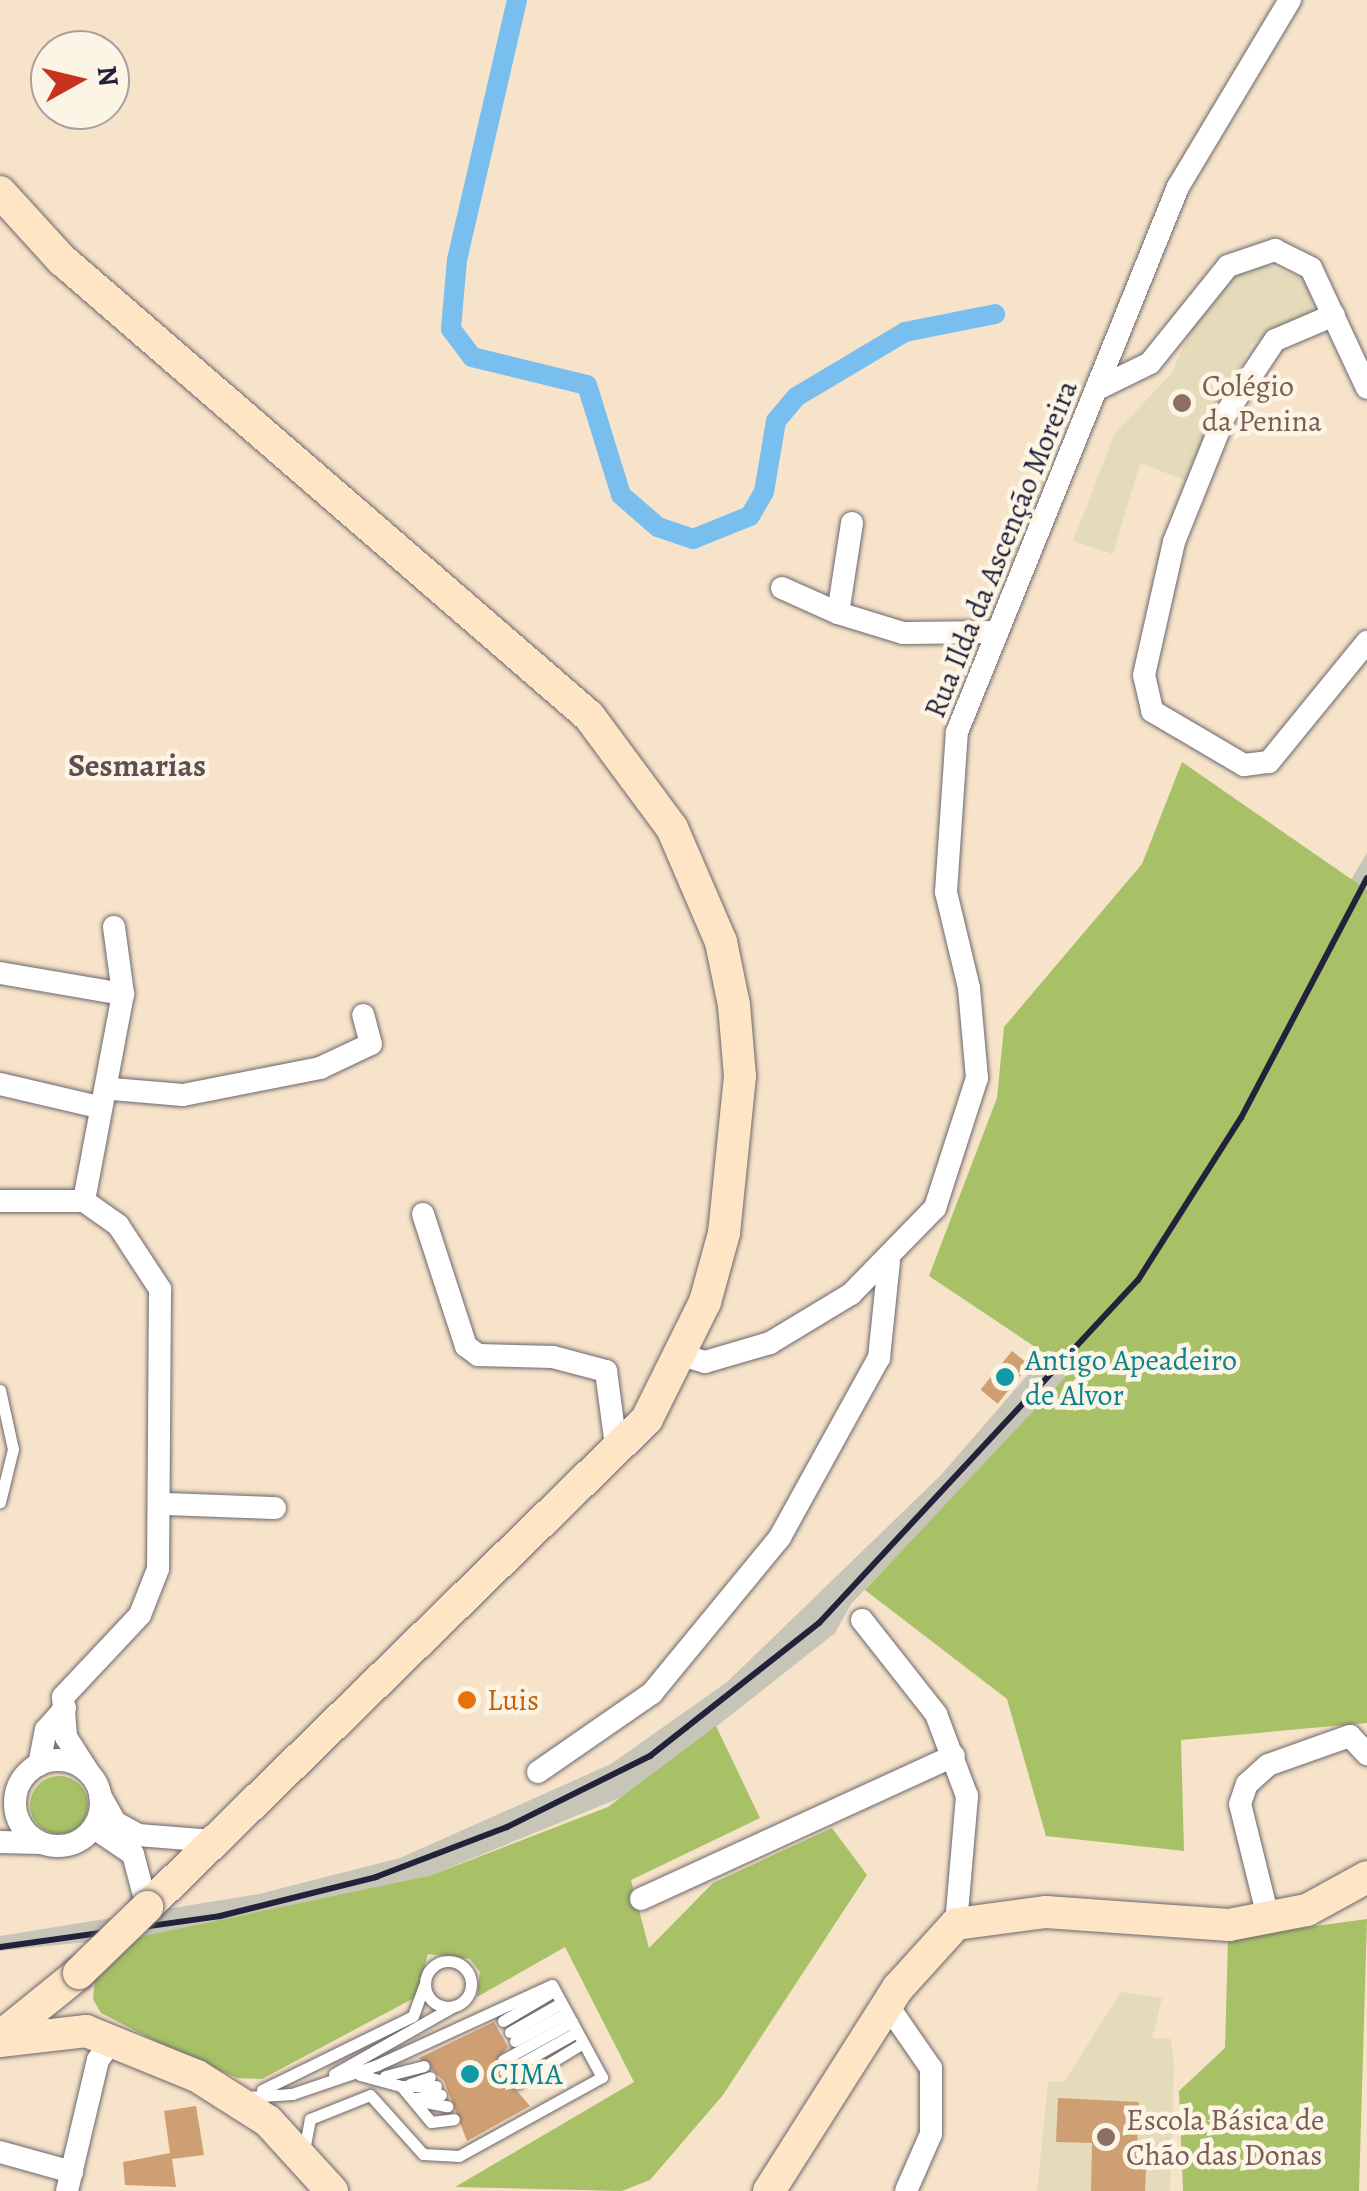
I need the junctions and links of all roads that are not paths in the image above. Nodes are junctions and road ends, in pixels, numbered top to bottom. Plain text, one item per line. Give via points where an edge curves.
1 (1290, 0) edge
2 (0, 192) edge
3 (1334, 314) junction
4 (1367, 388) edge
5 (1097, 390) junction
6 (852, 523) dead end
7 (782, 588) dead end
8 (838, 612) junction
9 (996, 632) junction
10 (1367, 642) edge
11 (114, 927) dead end
12 (0, 973) edge
13 (124, 994) junction
14 (363, 1015) dead end
15 (0, 1084) edge
16 (104, 1098) junction
17 (0, 1201) edge
18 (84, 1201) junction
19 (423, 1214) dead end
20 (889, 1262) junction
21 (682, 1355) junction
22 (0, 1390) edge
23 (617, 1453) junction
24 (0, 1502) edge
25 (164, 1504) junction
26 (274, 1508) dead end
27 (862, 1620) dead end
28 (65, 1708) junction
29 (1367, 1754) edge
30 (954, 1756) junction
31 (39, 1765) junction
32 (538, 1772) dead end
33 (89, 1773) junction
34 (100, 1794) junction
35 (16, 1814) junction
36 (0, 1834) edge
37 (85, 1837) junction
38 (213, 1841) junction
39 (0, 1842) edge
40 (54, 1846) junction
41 (140, 1846) junction
42 (1367, 1876) edge
43 (172, 1880) junction
44 (641, 1899) dead end
45 (147, 1907) junction
46 (1268, 1918) junction
47 (956, 1924) junction
48 (80, 1973) junction
49 (424, 1986) junction
50 (554, 1990) junction
51 (454, 2006) junction
52 (888, 2006) junction
53 (42, 2021) junction
54 (572, 2023) junction
55 (102, 2031) junction
56 (0, 2039) edge
57 (506, 2065) dead end
58 (351, 2074) junction
59 (385, 2076) junction
60 (326, 2079) junction
61 (517, 2083) dead end
62 (402, 2086) junction
63 (435, 2086) junction
64 (233, 2097) junction
65 (411, 2098) junction
66 (454, 2118) dead end
67 (0, 2152) edge
68 (304, 2154) junction
69 (70, 2181) edge
70 (332, 2191) edge
71 (769, 2191) edge
72 (906, 2191) edge

1 - 5 street, Rua Ilda da Ascenção Moreira via 1178,188
2 - 21 main road via 62,259 513,641 629,762 672,828 720,942 740,1076 724,1232
3 - 4 street
3 - 5 street via 1295,256 1248,254 1208,283 1150,362
3 - 10 street via 1275,340 1224,414 1174,542 1144,676 1152,711 1244,765 1269,762
5 - 9 street, Rua Ilda da Ascenção Moreira
6 - 8 street
7 - 8 street
8 - 9 street via 903,633
9 - 20 street, Rua Ilda da Ascenção Moreira via 957,732 948,816 946,892 969,988 977,1078 936,1208
11 - 13 street
12 - 13 street
13 - 16 street
14 - 16 street via 371,1044 320,1068 184,1095
15 - 16 street
16 - 18 street
17 - 18 street
18 - 25 street via 118,1226 160,1289
19 - 23 street via 466,1346 478,1355 553,1356 606,1371
20 - 21 street, Rua Ilda da Ascenção Moreira via 770,1343 705,1362
20 - 32 street via 879,1358 780,1536 652,1693
21 - 23 main road
22 - 24 lane via 13,1450
23 - 38 main road
25 - 26 street
25 - 28 street via 158,1569 140,1615 63,1697
27 - 30 street via 936,1714
28 - 31 street via 46,1730
28 - 33 street via 66,1736
29 - 46 street via 1350,1736 1268,1765 1248,1784 1240,1804
30 - 44 street
30 - 47 street via 970,1833
31 - 33 street via 67,1761
31 - 35 street via 17,1791
33 - 34 street
34 - 37 street
34 - 41 street via 115,1822
35 - 36 street
35 - 40 street via 32,1837
37 - 40 street
37 - 41 street via 109,1835
38 - 41 street
38 - 43 main road
39 - 40 street
41 - 43 street
41 - 45 street
42 - 46 main road via 1347,1895
43 - 45 main road
45 - 48 main road, bridge
46 - 47 main road via 1195,1927 1033,1913
47 - 52 main road
48 - 53 main road
48 - 55 main road via 78,2008
49 - 51 lane via 438,2005
49 - 51 lane via 435,1964 462,1966 471,1984
49 - 64 lane via 413,2016 286,2085
50 - 54 lane
50 - 54 lane via 510,2031
50 - 58 lane via 512,1998
51 - 60 lane
52 - 71 main road
52 - 72 street via 932,2068 931,2134
53 - 55 main road via 57,2008
53 - 56 main road
54 - 57 lane
54 - 61 lane
54 - 68 lane via 602,2078 458,2156 423,2154 370,2095 310,2119
55 - 64 main road
55 - 69 street
58 - 59 lane
58 - 60 lane
59 - 62 lane
59 - 63 lane
60 - 64 lane via 292,2094
62 - 63 lane
62 - 65 lane
63 - 65 lane
64 - 68 main road
65 - 66 lane via 431,2122
67 - 69 street
68 - 70 main road

